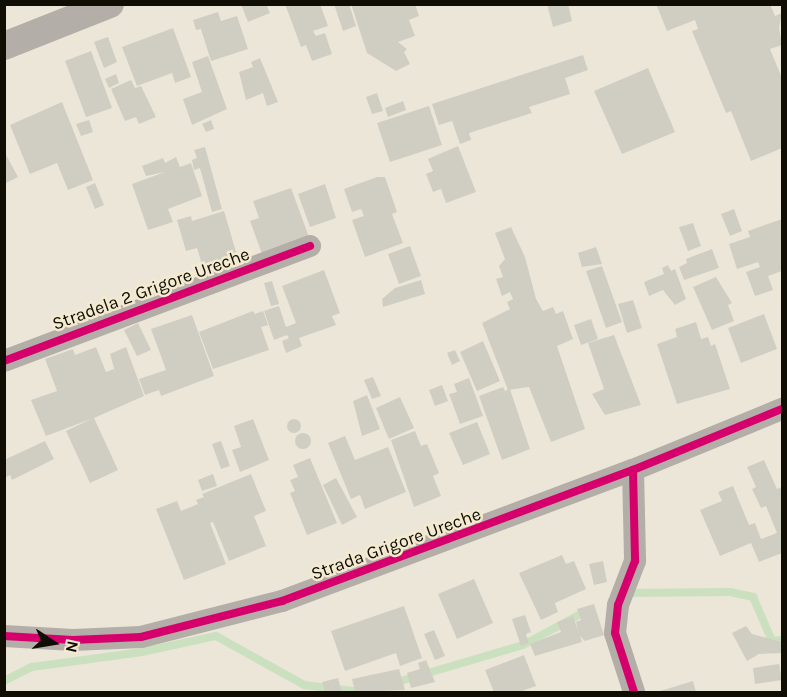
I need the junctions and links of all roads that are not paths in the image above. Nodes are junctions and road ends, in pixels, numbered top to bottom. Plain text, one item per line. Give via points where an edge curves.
1 (110, 4) edge
2 (4, 46) edge
3 (310, 246) dead end
4 (4, 361) edge
5 (783, 409) edge
6 (633, 470) junction
7 (4, 636) edge
8 (634, 693) edge

1 - 2 street
3 - 4 street, Stradela 2 Grigore Ureche
5 - 6 street, Strada Grigore Ureche
6 - 7 street, Strada Grigore Ureche via 386,564 234,615 114,640
6 - 8 street via 635,561 618,605 615,633

